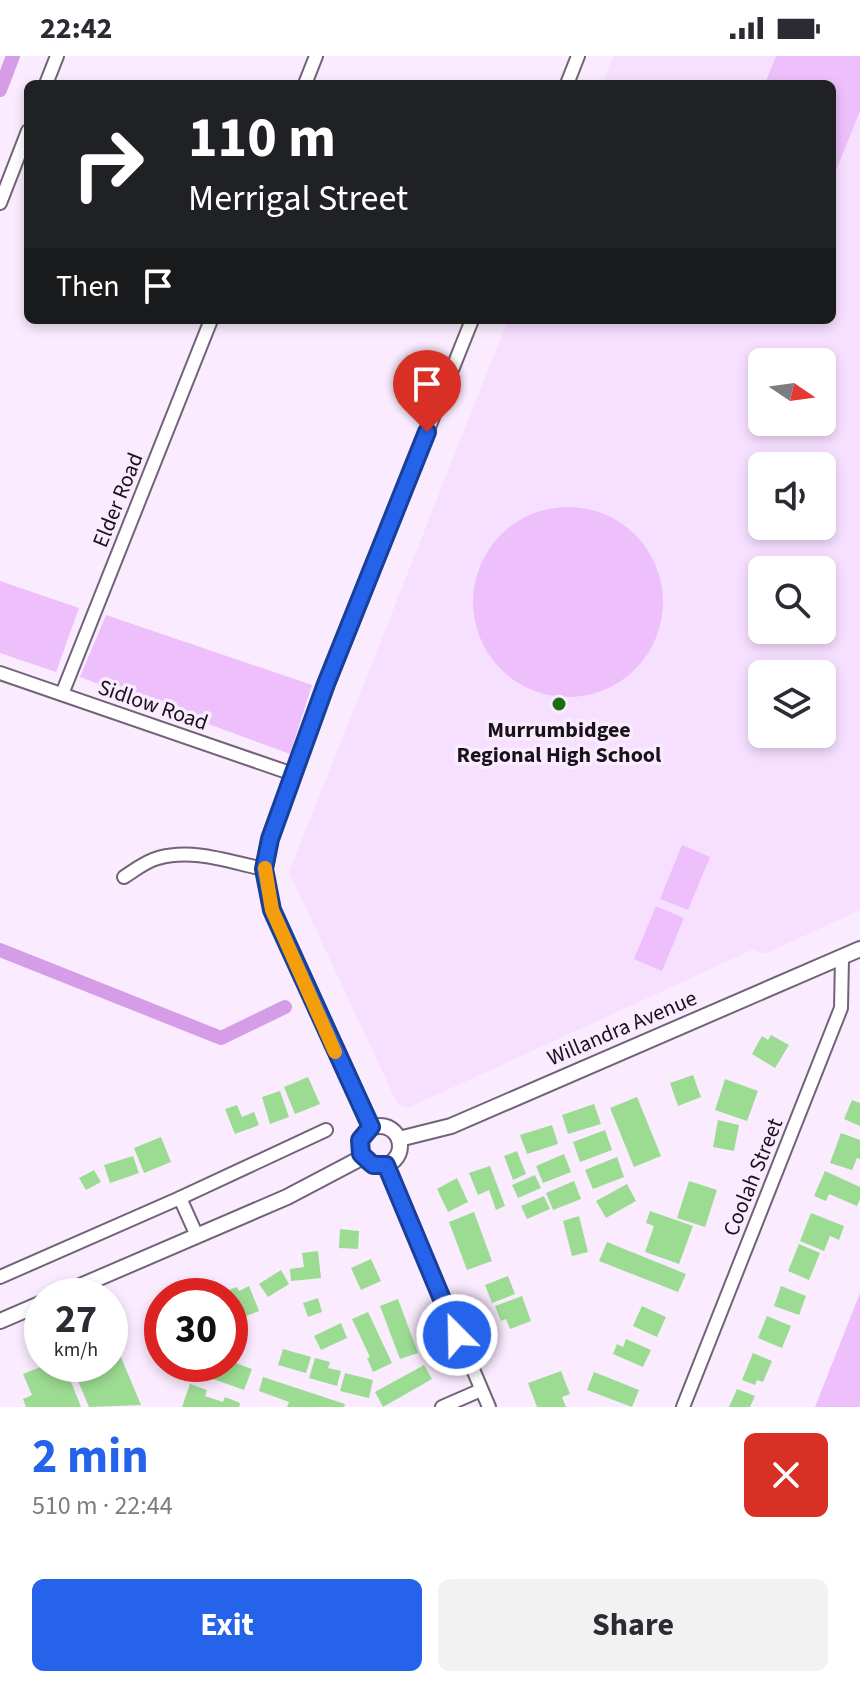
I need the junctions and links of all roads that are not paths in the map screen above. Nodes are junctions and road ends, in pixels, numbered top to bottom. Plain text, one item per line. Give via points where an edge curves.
1 (57, 56) edge
2 (316, 56) edge
3 (578, 56) edge
4 (48, 80) edge
5 (307, 80) edge
6 (569, 80) edge
7 (24, 141) edge
8 (0, 203) edge
9 (209, 324) edge
10 (470, 324) edge
11 (0, 673) edge
12 (62, 694) junction
13 (293, 774) junction
14 (264, 869) junction
15 (124, 877) dead end
16 (860, 949) edge
17 (842, 958) junction
18 (371, 1127) junction
19 (326, 1130) dead end
20 (399, 1139) junction
21 (363, 1157) junction
22 (386, 1165) junction
23 (180, 1198) junction
24 (197, 1236) junction
25 (0, 1277) edge
26 (99, 1278) edge
27 (24, 1311) edge
28 (0, 1321) edge
29 (481, 1390) junction
30 (442, 1407) edge
31 (489, 1407) edge
32 (683, 1407) edge

1 - 4 street
2 - 5 street
3 - 6 street
7 - 8 street
9 - 12 street, Elder Road
10 - 13 street
11 - 12 street, Sidlow Road
12 - 13 street, Sidlow Road
13 - 14 street
14 - 15 street via 181,855 156,858
14 - 18 street via 272,910
16 - 17 street, Willandra Avenue
17 - 20 street, Willandra Avenue via 451,1126
17 - 32 street, Coolah Street via 841,1008
18 - 20 street via 388,1127
18 - 21 street via 360,1140
19 - 23 street
20 - 22 street via 398,1155
21 - 22 street via 373,1165
21 - 24 street
22 - 29 street
23 - 24 street
23 - 25 street
24 - 26 street
27 - 28 street
29 - 30 street
29 - 31 street

